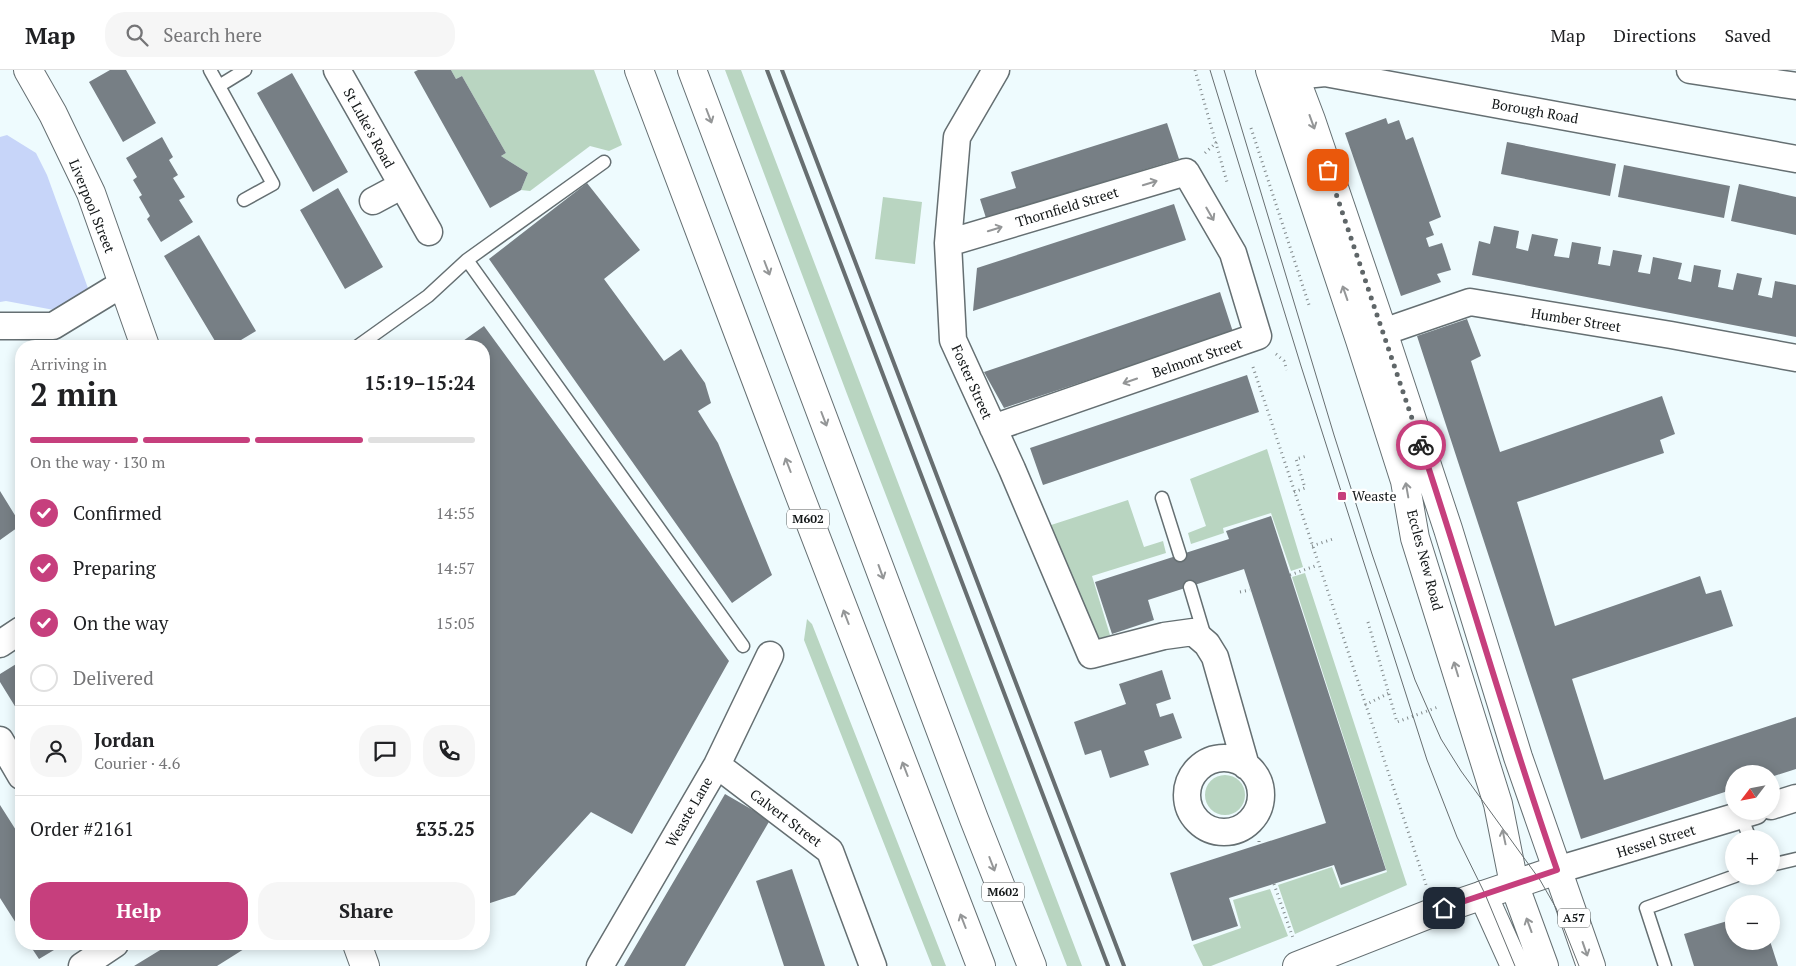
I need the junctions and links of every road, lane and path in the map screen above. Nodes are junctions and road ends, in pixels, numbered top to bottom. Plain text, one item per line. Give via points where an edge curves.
1 (28, 70) edge
2 (210, 70) edge
3 (245, 70) edge
4 (336, 70) edge
5 (639, 70) edge
6 (692, 70) edge
7 (996, 70) edge
8 (1195, 70) edge
9 (1690, 70) edge
10 (1282, 75) edge
11 (219, 86) junction
12 (1796, 86) edge
13 (1251, 128) dead end
14 (1215, 144) dead end
15 (1796, 158) edge
16 (604, 162) dead end
17 (1186, 172) joint
18 (401, 186) junction
19 (244, 200) dead end
20 (373, 201) dead end
21 (429, 232) dead end
22 (948, 243) junction
23 (467, 260) junction
24 (122, 284) junction
25 (1310, 308) dead end
26 (0, 326) edge
27 (1372, 336) junction
28 (143, 340) edge
29 (366, 340) edge
30 (1244, 341) junction
31 (1796, 358) edge
32 (1284, 361) dead end
33 (1287, 370) dead end
34 (993, 428) junction
35 (1307, 456) dead end
36 (1294, 492) junction
37 (1162, 498) dead end
38 (1333, 539) dead end
39 (1312, 546) junction
40 (1180, 555) dead end
41 (1318, 565) junction
42 (1290, 575) dead end
43 (1190, 587) dead end
44 (1250, 590) dead end
45 (1240, 592) dead end
46 (1368, 622) dead end
47 (15, 634) edge
48 (0, 644) edge
49 (1207, 644) junction
50 (744, 646) dead end
51 (770, 655) dead end
52 (1389, 693) junction
53 (1366, 705) junction
54 (1441, 706) dead end
55 (0, 740) edge
56 (716, 765) junction
57 (15, 766) edge
58 (1246, 766) dead end
59 (1796, 798) edge
60 (1780, 803) edge
61 (1748, 822) edge
62 (1796, 859) edge
63 (1780, 863) edge
64 (1557, 870) junction
65 (1725, 880) edge
66 (1274, 884) dead end
67 (1514, 884) junction
68 (1483, 895) junction
69 (1434, 912) junction
70 (106, 950) edge
71 (359, 950) edge
72 (1300, 965) edge
73 (82, 966) edge
74 (365, 966) edge
75 (600, 966) edge
76 (873, 966) edge
77 (981, 966) edge
78 (1032, 966) edge
79 (1514, 966) edge
80 (1544, 966) edge
81 (1591, 966) edge
82 (1666, 966) edge

1 - 24 main road, Liverpool Street via 91,193
2 - 11 lane
3 - 11 lane
4 - 18 street, St Luke's Road
77 -> 5 main road, M602
6 -> 78 main road, M602
7 - 22 street, Foster Street via 957,137
8 - 14 path
9 - 12 street
10 - 15 street, Borough Road via 1325,73
10 - 27 main road, Eccles New Road
11 - 19 lane via 273,184
13 - 25 path
16 - 23 lane
22 -> 17 street, Thornfield Street
17 -> 30 street, Belmont Street via 1233,253 1258,336
18 - 20 street
18 - 21 street, St Luke's Road
22 - 34 street, Foster Street via 953,340
23 - 29 lane via 428,296
23 - 50 lane
24 - 26 street via 53,326
24 - 28 main road, Liverpool Street
27 - 31 street, Humber Street via 1470,302
27 - 64 main road, Eccles New Road / A57 via 1448,529 1518,757
67 -> 27 main road, Eccles New Road via 1498,804 1415,538
30 -> 34 street, Belmont Street
30 - 36 path
32 - 33 path
34 - 49 street, Foster Street via 1091,655 1193,632
35 - 36 path via 1296,460 1305,488
36 - 39 path
37 - 40 lane
38 - 39 path
39 - 41 path
41 - 42 path
41 - 53 path
43 - 49 lane
44 - 45 path
46 - 52 path
47 - 48 street
49 - 58 street via 1215,657
51 - 56 street, Weaste Lane
52 - 53 path
52 - 54 path via 1397,722
53 - 69 path
55 - 57 street
56 - 75 street, Weaste Lane
56 - 76 street, Calvert Street via 830,851
59 - 60 street
61 - 64 street, Hessel Street
62 - 63 lane
64 - 67 main road
64 -> 81 main road, Eccles New Road / A57
65 - 82 lane via 1646,908
66 - 72 path
67 - 68 main road
80 -> 67 main road, Eccles New Road
68 - 69 main road
68 - 79 main road
69 - 72 main road
70 - 73 street
71 - 74 main road

